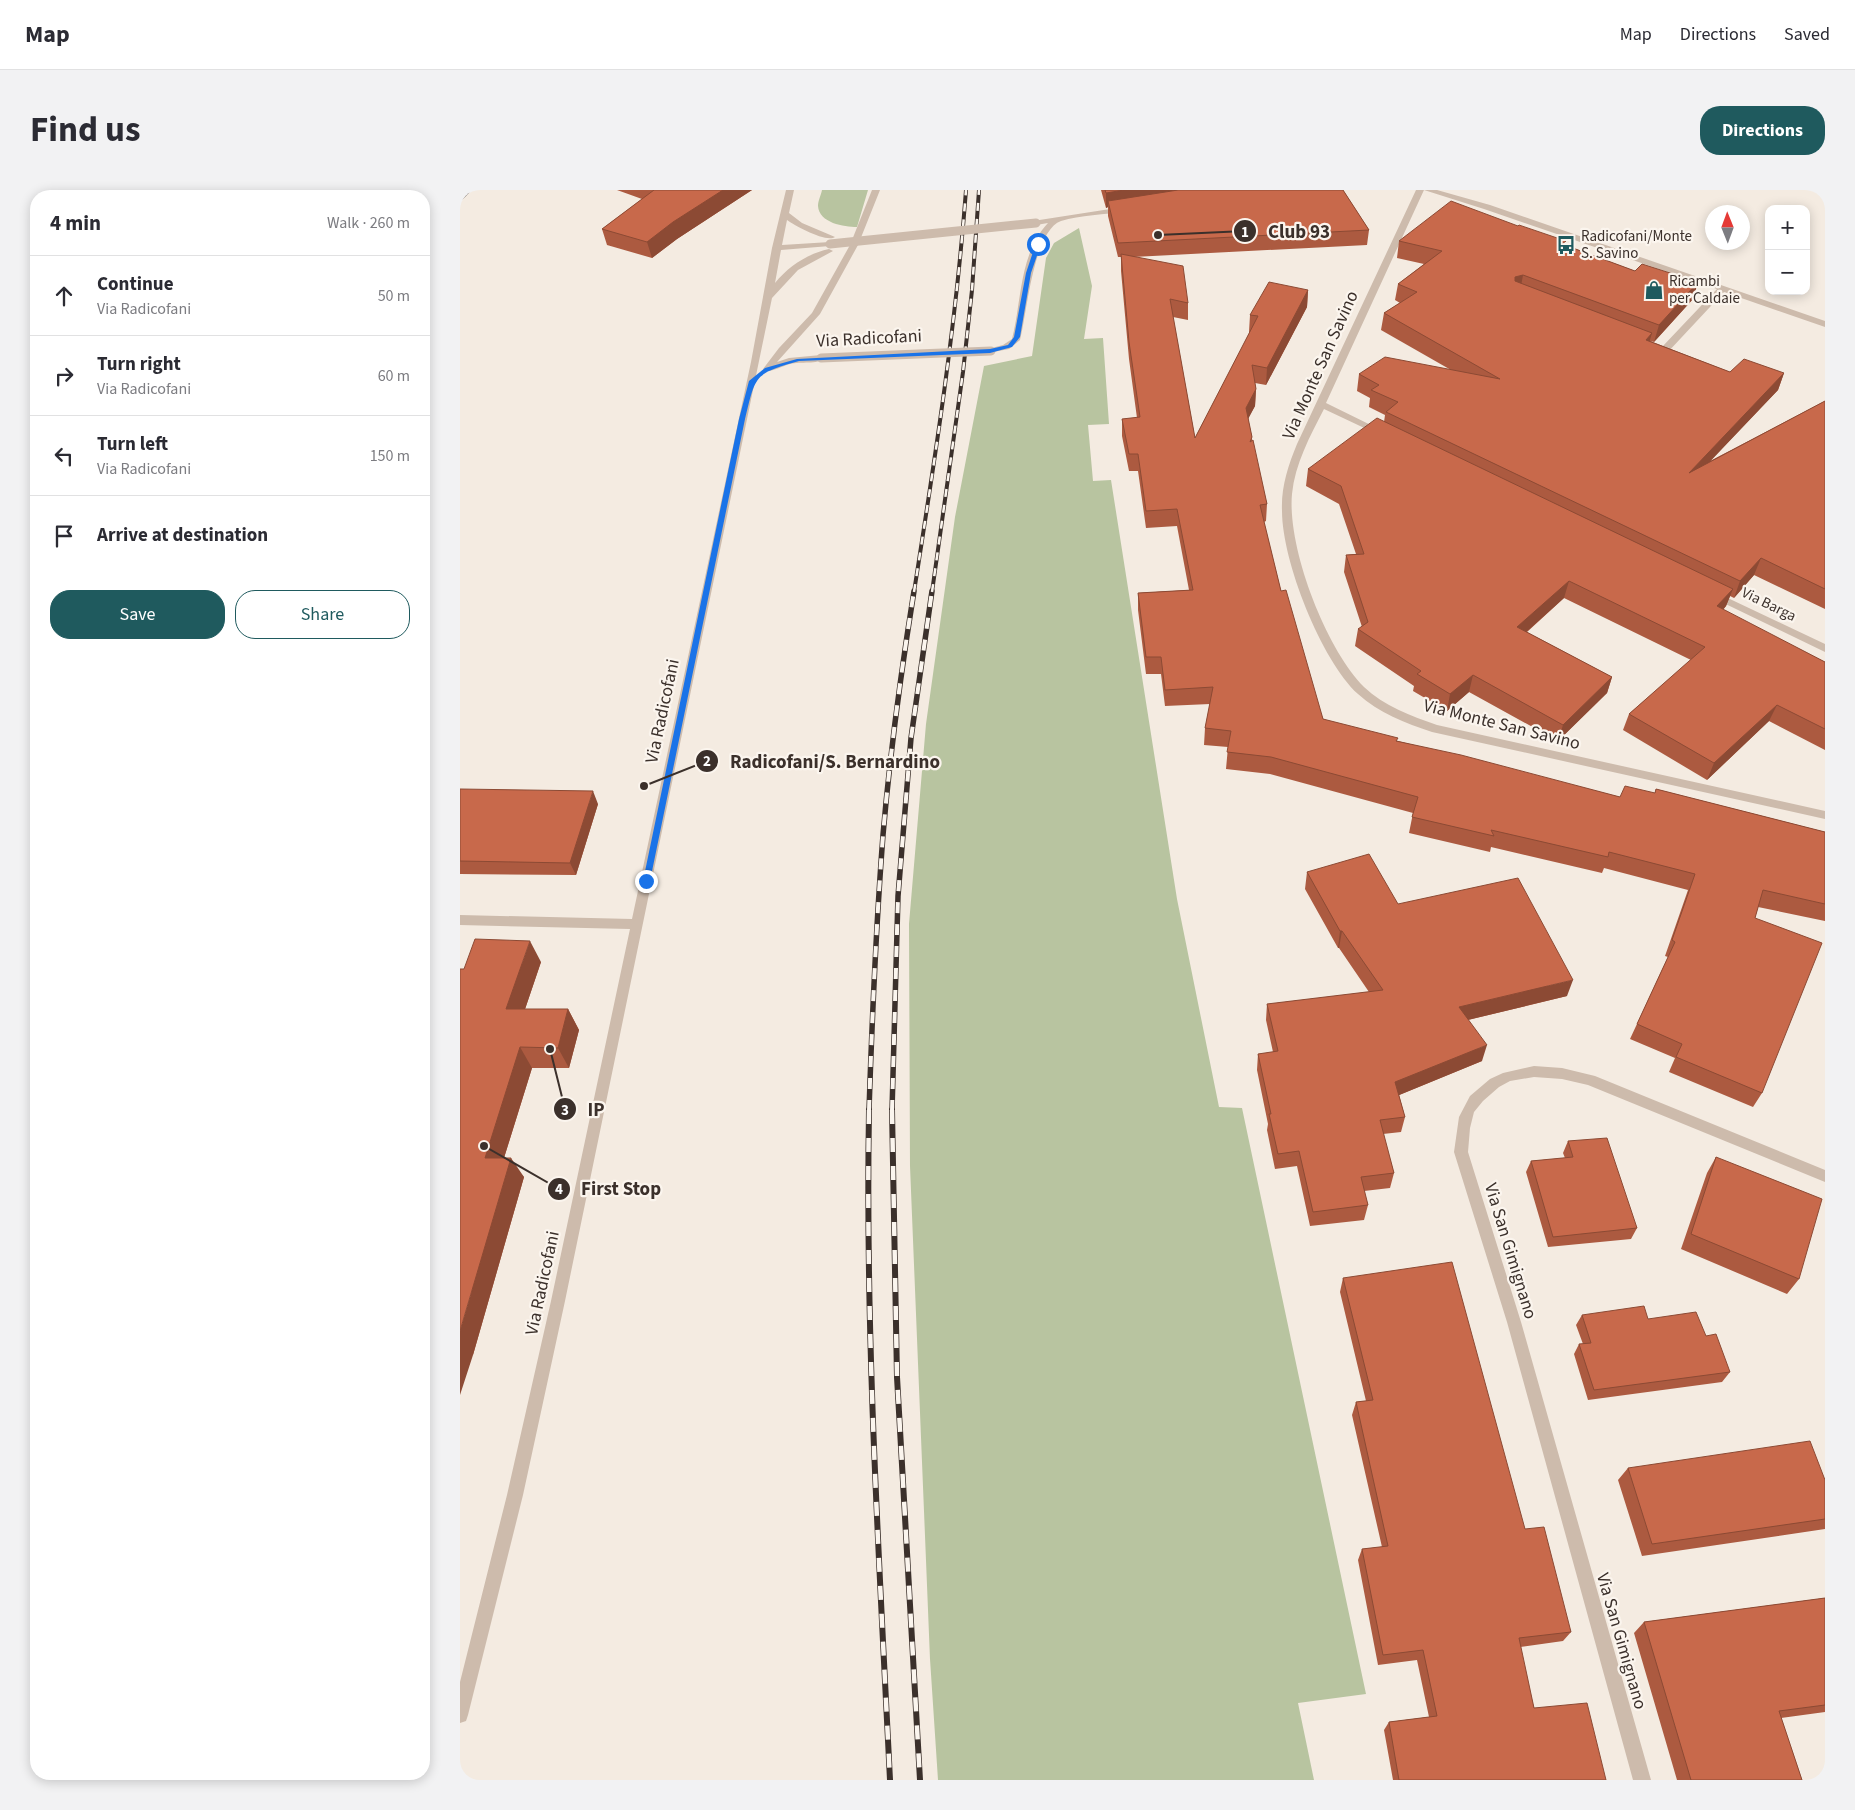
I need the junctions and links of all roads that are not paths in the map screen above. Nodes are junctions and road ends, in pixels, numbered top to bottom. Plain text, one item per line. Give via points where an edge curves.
1 (790, 190) edge
2 (876, 190) edge
3 (1420, 190) edge
4 (1428, 190) edge
5 (1131, 208) edge
6 (784, 213) junction
7 (1056, 220) junction
8 (861, 242) junction
9 (830, 244) junction
10 (776, 248) junction
11 (1723, 288) junction
12 (768, 298) junction
13 (1825, 324) edge
14 (1646, 344) edge
15 (767, 369) junction
16 (752, 382) junction
17 (1322, 404) junction
18 (1393, 439) edge
19 (1699, 587) edge
20 (1825, 648) edge
21 (1825, 815) edge
22 (460, 920) edge
23 (637, 924) junction
24 (1825, 1176) edge
25 (460, 1715) edge
26 (1642, 1780) edge

1 - 6 street
2 - 15 street via 854,246 816,314
3 - 17 street, Via Monte San Savino
4 - 11 street
5 - 7 street
6 - 9 street
6 - 10 street
7 - 8 street, bridge
7 - 15 street, Via Radicofani, bridge via 1044,233 1033,258 1016,340 1006,348 821,358 789,361
8 - 9 street, bridge
8 - 9 street, bridge
9 - 10 street
9 - 12 street via 785,276
10 - 12 street
11 - 13 street
11 - 14 street via 1664,351
12 - 16 street
15 - 16 street, Via Radicofani
16 - 23 street, Via Radicofani
17 - 18 street
17 - 21 street, Via Monte San Savino via 1304,439 1289,483 1288,524 1296,566 1327,644 1340,668 1360,690 1403,716 1447,732
19 - 20 street, Via Barga
22 - 23 street
23 - 25 street, Via Radicofani via 515,1495
24 - 26 street, Via San Gimignano via 1566,1073 1536,1070 1507,1075 1488,1087 1470,1105 1462,1127 1461,1152 1514,1322

